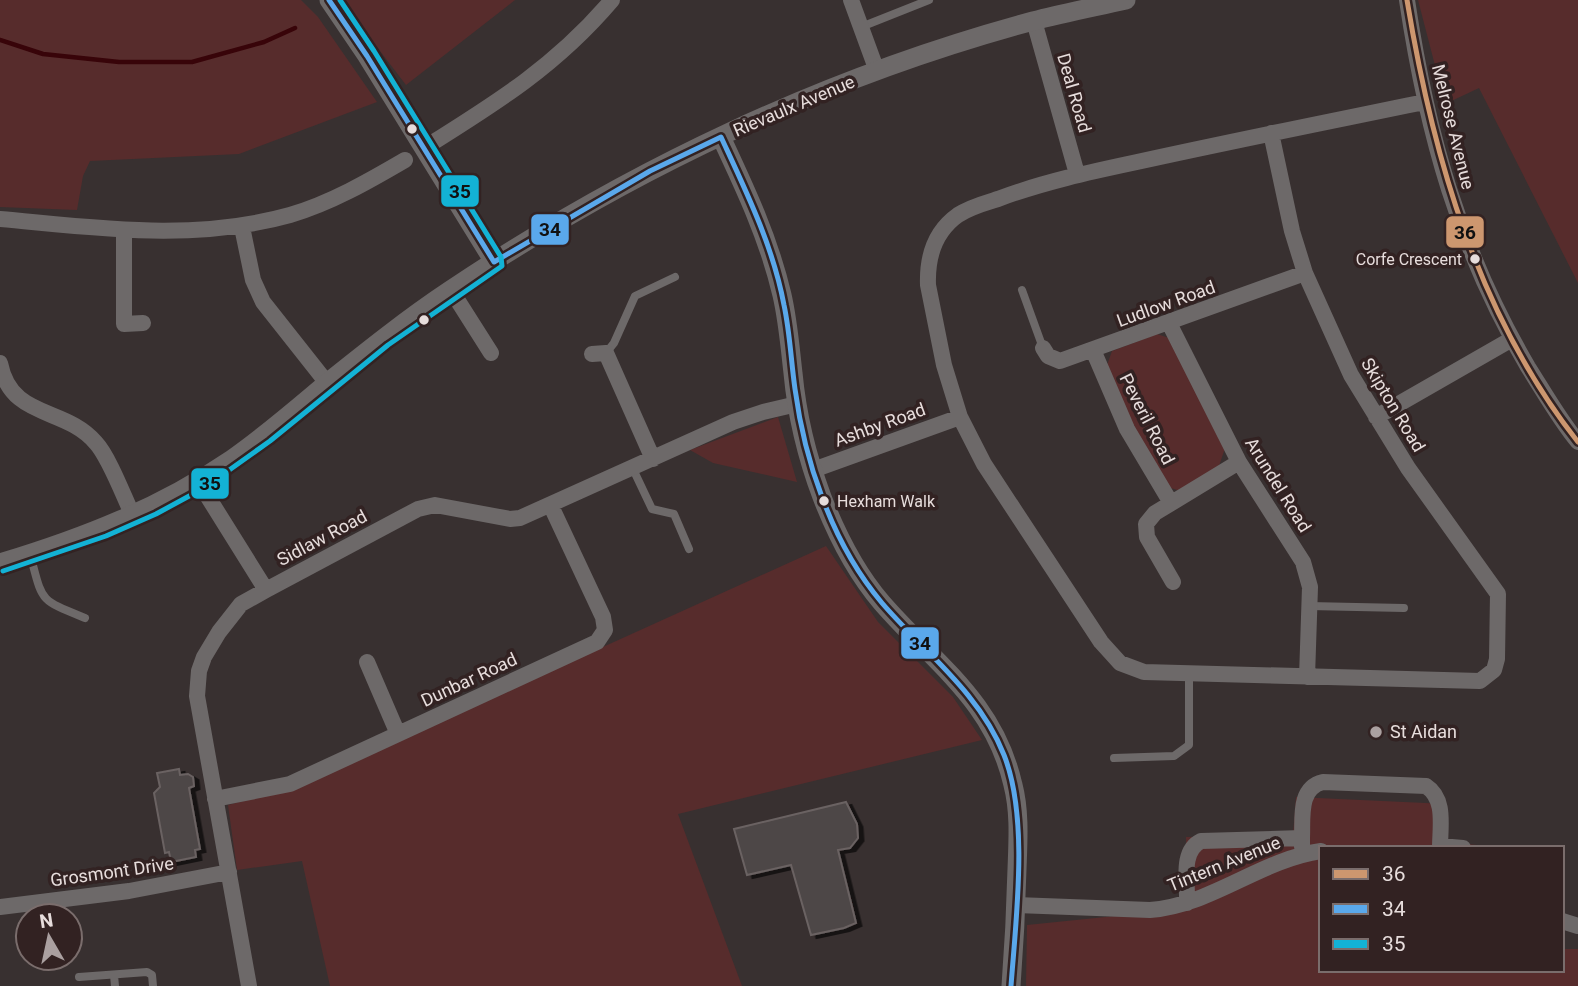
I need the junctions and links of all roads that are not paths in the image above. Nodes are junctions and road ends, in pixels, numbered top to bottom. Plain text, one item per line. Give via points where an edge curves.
1 (329, 0) edge
2 (612, 0) edge
3 (851, 0) edge
4 (929, 0) edge
5 (1126, 0) edge
6 (1407, 0) edge
7 (1034, 21) junction
8 (861, 27) junction
9 (877, 71) junction
10 (1424, 102) junction
11 (1271, 133) junction
12 (721, 136) junction
13 (424, 148) junction
14 (405, 160) dead end
15 (1077, 174) junction
16 (0, 219) edge
17 (242, 226) junction
18 (124, 230) junction
19 (494, 262) junction
20 (1305, 273) junction
21 (675, 278) dead end
22 (450, 290) junction
23 (1023, 290) dead end
24 (143, 323) dead end
25 (1169, 323) junction
26 (1512, 339) junction
27 (1043, 348) joint
28 (1093, 350) junction
29 (491, 353) dead end
30 (599, 353) joint
31 (0, 363) edge
32 (327, 383) junction
33 (797, 404) junction
34 (960, 417) junction
35 (1376, 417) junction
36 (1578, 442) edge
37 (653, 459) junction
38 (1240, 462) junction
39 (633, 469) junction
40 (813, 470) junction
41 (198, 481) junction
42 (1171, 503) junction
43 (551, 506) junction
44 (133, 516) junction
45 (689, 549) dead end
46 (30, 554) junction
47 (0, 563) edge
48 (1173, 582) dead end
49 (266, 590) junction
50 (1310, 606) junction
51 (1404, 608) dead end
52 (85, 618) dead end
53 (366, 662) dead end
54 (1189, 673) junction
55 (1307, 677) junction
56 (398, 734) junction
57 (1114, 758) dead end
58 (215, 799) junction
59 (1302, 846) junction
60 (1440, 846) edge
61 (1319, 850) edge
62 (229, 873) junction
63 (1187, 903) junction
64 (1016, 905) junction
65 (0, 907) edge
66 (114, 975) junction
67 (79, 977) dead end
68 (115, 986) edge
69 (153, 986) edge
70 (249, 986) edge
71 (1011, 986) edge

1 - 13 street
2 - 13 street via 548,65
3 - 8 street
4 - 8 lane
5 - 7 street, Rievaulx Avenue
6 - 10 street, Melrose Avenue
7 - 9 street, Rievaulx Avenue
7 - 15 street, Deal Road
8 - 9 street
9 - 12 street, Rievaulx Avenue
10 - 11 street
10 - 26 street, Melrose Avenue via 1453,206
11 - 15 street
11 - 20 street, Skipton Road
12 - 19 street, Rievaulx Avenue via 650,171
12 - 33 street via 775,265 789,330
13 - 19 street
14 - 17 street via 359,187 293,214
15 - 34 street via 969,209 951,221 937,239 928,285
16 - 18 street
17 - 18 street via 184,232
17 - 32 street via 253,281 263,302
18 - 24 street via 124,324
19 - 22 street, Rievaulx Avenue
20 - 25 street, Ludlow Road
20 - 35 street, Skipton Road via 1351,375
21 - 30 lane via 635,296 614,343
22 - 29 street
22 - 32 street, Rievaulx Avenue
23 - 27 lane
25 - 28 street, Ludlow Road
25 - 38 street, Arundel Road
26 - 35 street
26 - 36 street, Melrose Avenue
27 - 28 street, Ludlow Road via 1060,361
28 - 42 street, Peveril Road via 1127,429
30 - 37 street
31 - 44 street via 4,381 19,400 83,430 98,444
32 - 41 street, Rievaulx Avenue
33 - 37 street, Sidlaw Road via 733,422
33 - 40 street
34 - 40 street, Ashby Road
34 - 54 street via 984,464 1101,642 1120,663 1144,672
35 - 55 street, Skipton Road via 1498,594 1497,659 1487,678 1471,683
37 - 39 street, Sidlaw Road
38 - 42 street
38 - 50 street, Arundel Road via 1303,562
39 - 43 street, Sidlaw Road
39 - 45 lane via 652,509 674,514
40 - 64 street via 840,536 880,600 972,696 998,740 1017,806
41 - 44 street, Rievaulx Avenue
41 - 49 street
42 - 48 street via 1146,524 1147,537
43 - 49 street, Sidlaw Road via 510,519 427,506
43 - 56 street, Dunbar Road via 606,630 597,642
44 - 46 street, Rievaulx Avenue
46 - 47 street, Rievaulx Avenue
46 - 52 lane via 45,600
49 - 58 street, Sidlaw Road via 234,611 199,671 197,696
50 - 51 lane
50 - 55 street, Arundel Road
53 - 56 street
54 - 55 street
54 - 57 lane via 1189,745 1174,756
56 - 58 street, Dunbar Road via 290,785
58 - 62 street, Sidlaw Road
59 - 60 street, Tintern Avenue via 1304,799 1315,784 1426,786 1440,803
59 - 61 street, Tintern Avenue
59 - 63 street, Tintern Avenue
59 - 63 street via 1200,841 1188,853
62 - 65 street, Grosmont Drive
62 - 70 street, Sidlaw Road
63 - 64 street, Tintern Avenue via 1150,910
64 - 71 street
66 - 67 lane
66 - 68 lane
66 - 69 lane via 147,972

